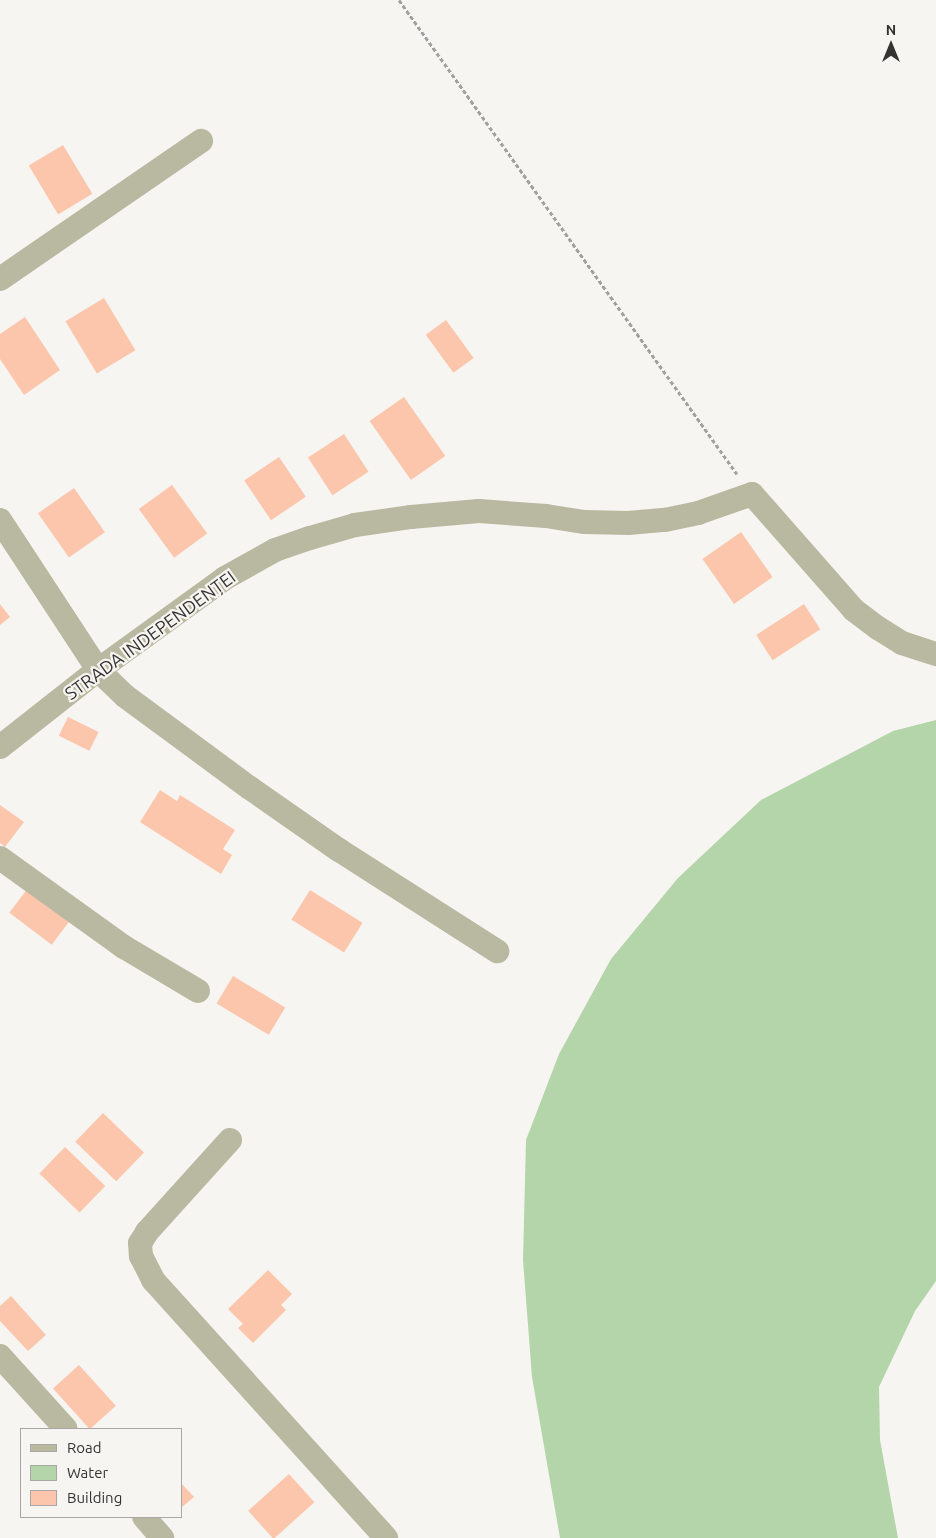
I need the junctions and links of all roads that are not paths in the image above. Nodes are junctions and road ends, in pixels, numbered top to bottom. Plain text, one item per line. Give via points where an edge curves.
1 (200, 141) dead end
2 (0, 279) edge
3 (0, 520) edge
4 (936, 654) edge
5 (98, 670) junction
6 (0, 747) edge
7 (0, 858) edge
8 (498, 951) dead end
9 (198, 990) dead end
10 (230, 1140) dead end
11 (0, 1356) edge
12 (65, 1428) edge
13 (145, 1518) edge
14 (162, 1538) edge
15 (386, 1538) edge

1 - 2 street
3 - 5 street
4 - 5 street, STRADA INDEPENDENȚEI via 902,643 854,610 752,494 698,513 666,520 585,522 479,511 354,525 275,550 225,578
5 - 6 street, STRADA INDEPENDENȚEI
5 - 8 street via 125,696 250,788 339,850
7 - 9 street via 124,947
10 - 15 street via 146,1232 140,1243 141,1256 153,1280
11 - 12 street
13 - 14 street

